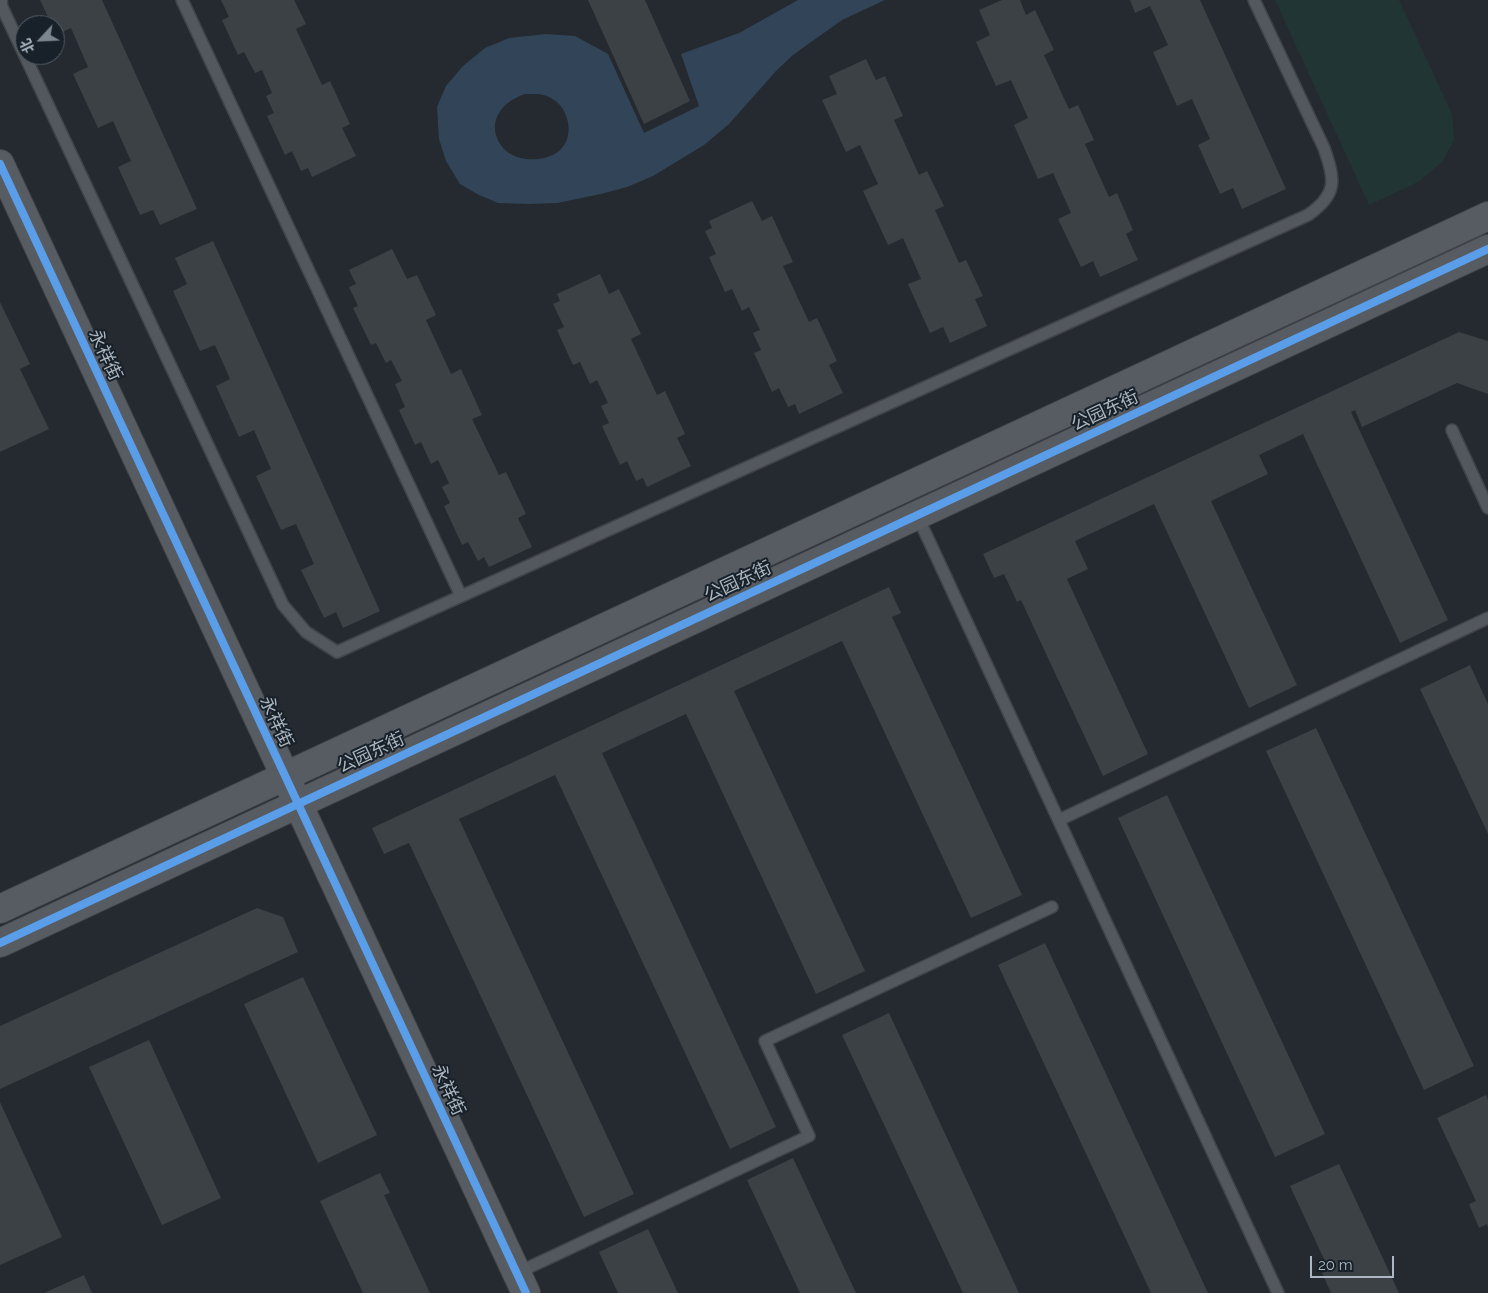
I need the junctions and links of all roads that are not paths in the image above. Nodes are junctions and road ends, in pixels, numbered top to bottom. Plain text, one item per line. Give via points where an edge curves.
1 (1, 0) edge
2 (182, 0) edge
3 (1254, 0) edge
4 (0, 164) edge
5 (1488, 216) edge
6 (1488, 249) edge
7 (1452, 430) dead end
8 (1488, 508) edge
9 (917, 515) junction
10 (461, 596) junction
11 (1488, 618) edge
12 (285, 776) junction
13 (298, 804) junction
14 (1059, 820) junction
15 (1052, 907) dead end
16 (0, 909) edge
17 (0, 943) edge
18 (521, 1283) edge
19 (1278, 1293) edge

1 - 10 lane via 283,605 306,632 337,652
2 - 10 lane
3 - 10 lane via 1333,173 1332,190 1322,206
4 - 12 street, 永祥街
5 - 12 street, 公园东街
6 - 9 street, 公园东街
7 - 8 lane
9 - 13 street, 公园东街
9 - 14 lane
11 - 14 lane
12 - 13 street, 永祥街
12 - 16 street, 公园东街
13 - 17 street, 公园东街
13 - 18 street, 永祥街
14 - 19 lane
15 - 18 lane via 765,1042 809,1136

